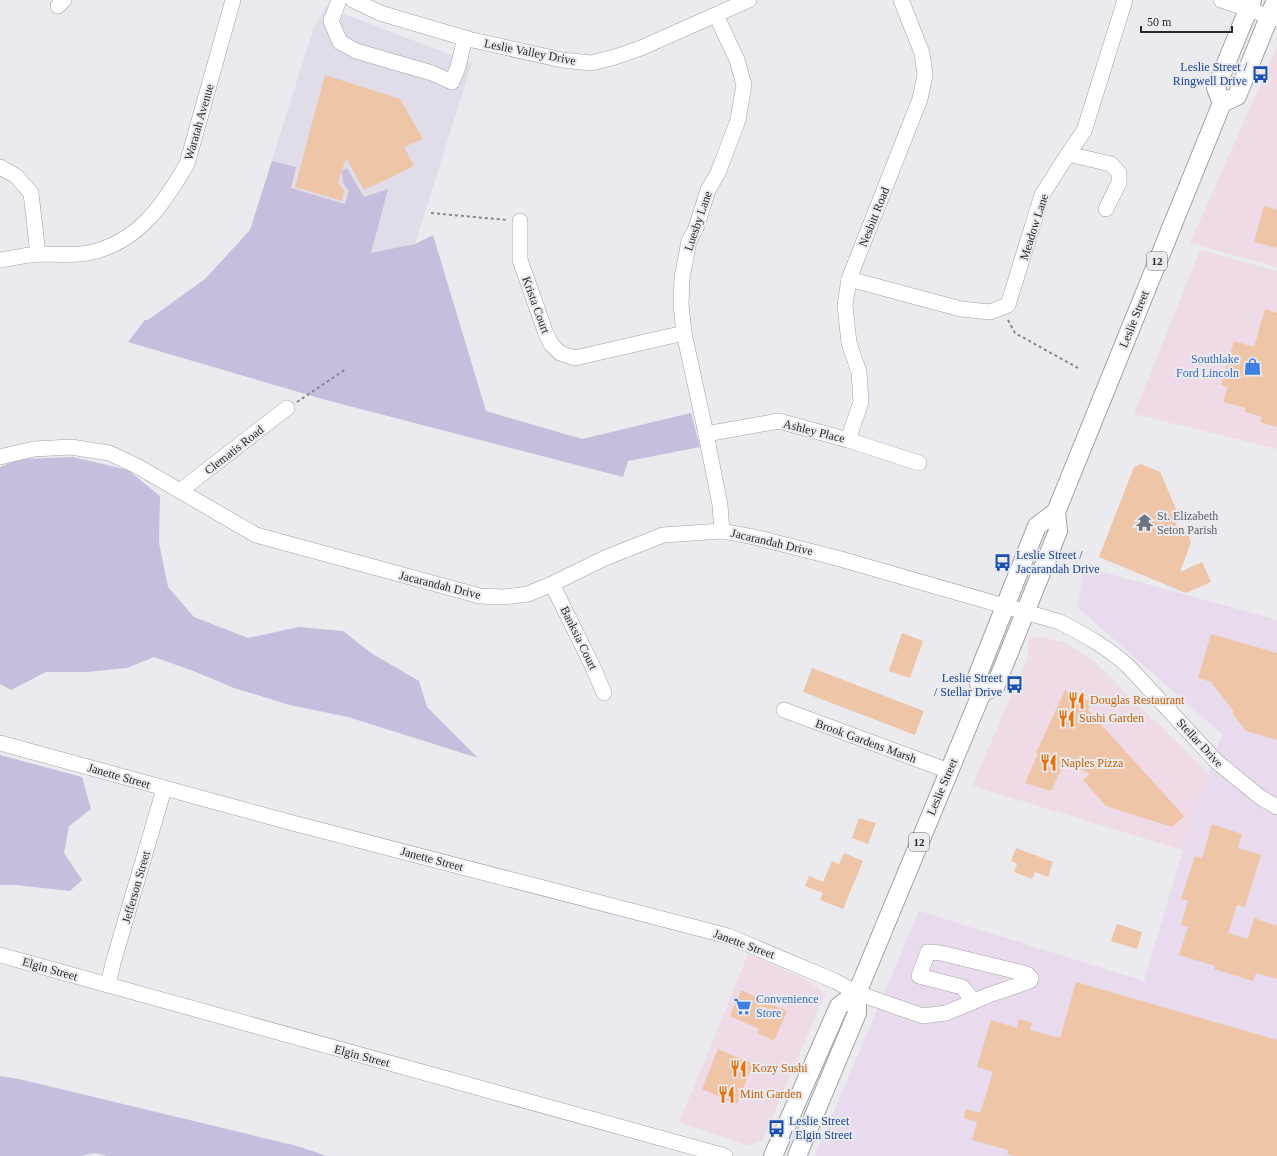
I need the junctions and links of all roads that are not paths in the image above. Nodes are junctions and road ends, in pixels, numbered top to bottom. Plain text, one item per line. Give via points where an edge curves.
1 (233, 0) edge
2 (339, 0) edge
3 (353, 0) edge
4 (749, 0) edge
5 (901, 0) edge
6 (1125, 0) edge
7 (1221, 0) edge
8 (1276, 0) edge
9 (1250, 4) edge
10 (716, 15) junction
11 (1273, 18) edge
12 (464, 38) junction
13 (1222, 103) junction
14 (1068, 154) junction
15 (0, 167) edge
16 (1106, 209) dead end
17 (520, 221) road end
18 (38, 254) junction
19 (0, 260) edge
20 (849, 279) junction
21 (684, 333) junction
22 (287, 408) road end
23 (706, 434) junction
24 (848, 440) junction
25 (0, 458) edge
26 (919, 463) dead end
27 (180, 491) junction
28 (1056, 512) junction
29 (722, 531) junction
30 (552, 584) junction
31 (1004, 607) junction
32 (1025, 612) junction
33 (982, 692) junction
34 (604, 694) dead end
35 (784, 710) dead end
36 (0, 743) edge
37 (949, 771) junction
38 (164, 789) junction
39 (1277, 807) edge
40 (0, 955) edge
41 (108, 985) junction
42 (856, 993) junction
43 (974, 1001) junction
44 (725, 1156) edge
45 (773, 1156) edge
46 (797, 1156) edge

1 - 18 street, Waratah Avenue via 187,164 152,216 128,238 111,246 87,253
2 - 12 street via 331,21 340,42 356,51 432,73 452,82
3 - 12 street, Leslie Valley Drive via 380,13
4 - 10 street, Leslie Valley Drive
5 - 20 street, Nesbitt Road via 922,53 925,75 920,100
6 - 14 street, Meadow Lane via 1084,131
7 - 9 street
8 - 11 main road
9 - 11 street
9 - 13 main road via 1216,88
10 - 12 street, Leslie Valley Drive via 641,48 591,63 562,60
10 - 21 street, Luesby Lane via 737,60 744,85 738,120 689,241 682,278
11 - 13 main road via 1237,96
13 - 28 main road, Leslie Street / 12
14 - 16 street via 1111,164 1118,173 1119,183
14 - 20 street, Meadow Lane via 1042,195 1008,305 1001,309 990,312 961,308
15 - 18 street via 16,176 31,193
17 - 21 street, Krista Court via 520,260 544,331 560,353 575,358
18 - 19 street, Waratah Avenue
20 - 24 street, Nesbitt Road via 845,305 850,343 859,372 861,402
21 - 23 street, Luesby Lane
22 - 27 street, Clematis Road
23 - 24 street, Ashley Place via 779,421
23 - 29 street, Luesby Lane via 720,505
24 - 26 street, Ashley Place
25 - 27 street, Jacarandah Drive via 34,449 71,448 109,453
27 - 30 street, Jacarandah Drive via 256,536 480,596 528,594
28 - 31 main road via 1037,526
28 - 32 main road, Leslie Street / 12 via 1058,531
29 - 30 street, Jacarandah Drive via 663,535 605,558
29 - 31 street, Jacarandah Drive via 837,558
30 - 34 street, Banksia Court
31 - 32 street, Stellar Drive
31 - 33 main road via 977,677
32 - 33 main road, Leslie Street / 12 via 995,687
32 - 39 street, Stellar Drive via 1060,622 1113,652 1217,762 1260,797
33 - 37 main road, Leslie Street / 12
35 - 37 street, Brook Gardens Marsh
36 - 38 street, Janette Street
37 - 42 main road, Leslie Street / 12
38 - 41 street, Jefferson Street
38 - 42 street, Janette Street via 728,936 835,981
40 - 41 street, Elgin Street
41 - 44 street, Elgin Street
42 - 43 street, Janette Street via 923,1016 946,1013
42 - 45 main road, Leslie Street / 12 via 839,1006
42 - 46 main road, Leslie Street / 12 via 857,1013
43 - 43 street, Janette Street via 1030,981 1031,978 1027,974 928,952 919,976 962,987

